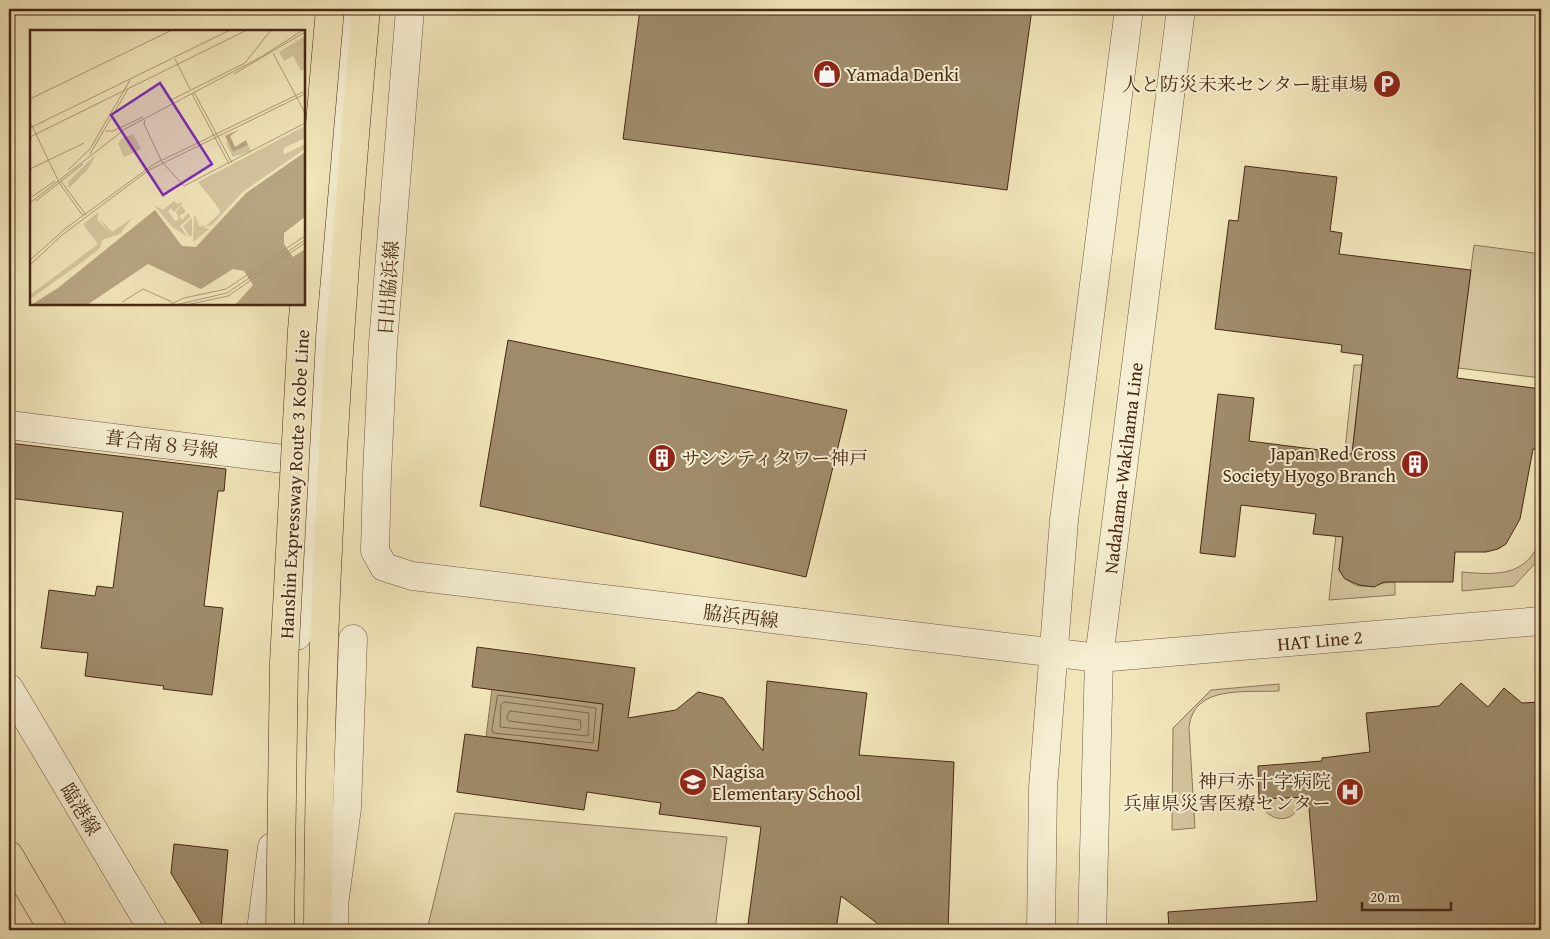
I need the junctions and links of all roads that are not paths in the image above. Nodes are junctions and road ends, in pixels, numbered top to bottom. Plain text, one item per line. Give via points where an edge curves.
1 (329, 9) edge
2 (340, 9) edge
3 (366, 9) edge
4 (410, 9) edge
5 (1129, 9) edge
6 (1181, 9) edge
7 (305, 265) edge
8 (305, 294) edge
9 (301, 305) edge
10 (304, 305) edge
11 (9, 425) edge
12 (316, 463) junction
13 (384, 566) joint
14 (1541, 621) edge
15 (352, 639) dead end
16 (1052, 654) junction
17 (1099, 658) junction
18 (9, 688) edge
19 (9, 855) edge
20 (53, 930) edge
21 (153, 930) edge
22 (260, 930) edge
23 (280, 930) edge
24 (318, 930) edge
25 (334, 930) edge
26 (1040, 930) edge
27 (1092, 930) edge

1 - 7 street
1 - 8 main road, Hanshin Expressway Route 3 Kobe Line, bridge
2 - 12 street via 346,18
3 - 24 main road, Hanshin Expressway Route 3 Kobe Line via 342,301 328,549
4 - 13 street, 日出脇浜線 via 383,343 377,465 375,551
5 - 16 street via 1064,520
6 - 17 street, Nadahama-Wakihama Line
9 - 12 street via 293,433
10 - 23 main road, Hanshin Expressway Route 3 Kobe Line, bridge via 284,662
11 - 12 street, 葺合南８号線
12 - 22 street via 282,773
13 - 16 street, 脇浜西線 via 412,576
14 - 17 street, HAT Line 2
15 - 25 street via 347,808 334,905
16 - 17 street, 脇浜西線
16 - 26 street via 1043,788
17 - 27 street, Nadahama-Wakihama Line
18 - 21 street, 臨港線
19 - 20 main road

